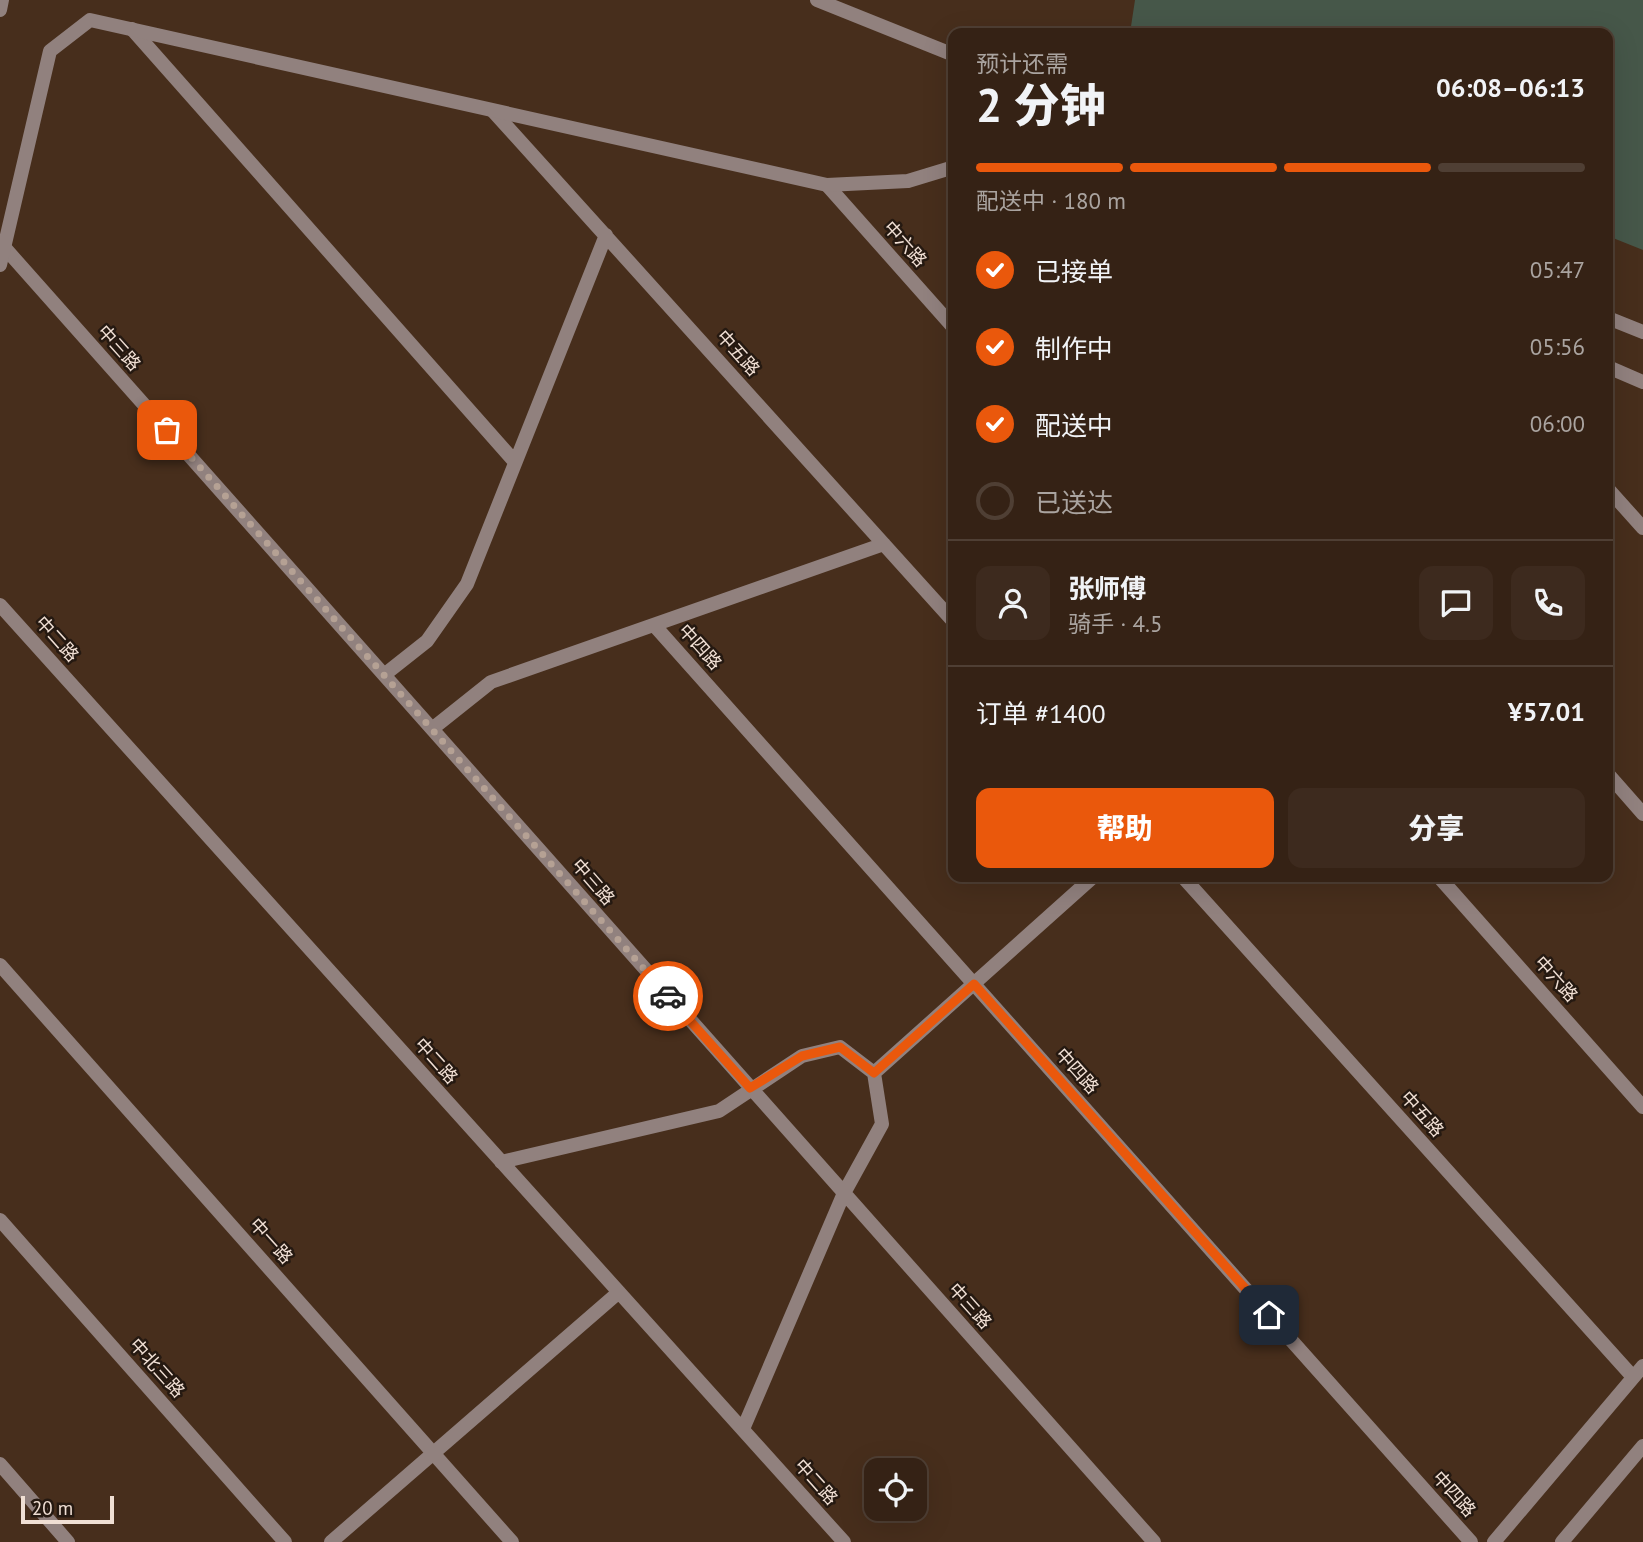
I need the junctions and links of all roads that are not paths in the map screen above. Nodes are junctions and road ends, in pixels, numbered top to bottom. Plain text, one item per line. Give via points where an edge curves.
1 (2, 0) edge
2 (817, 0) edge
3 (0, 10) edge
4 (132, 29) junction
5 (948, 53) edge
6 (493, 111) junction
7 (948, 169) edge
8 (827, 185) junction
9 (606, 235) junction
10 (4, 247) junction
11 (0, 265) edge
12 (1613, 320) edge
13 (948, 321) edge
14 (1643, 332) edge
15 (1613, 370) edge
16 (1643, 382) edge
17 (515, 462) junction
18 (1613, 495) edge
19 (1643, 528) edge
20 (884, 544) junction
21 (0, 605) edge
22 (948, 615) edge
23 (654, 625) junction
24 (384, 675) junction
25 (432, 729) junction
26 (1613, 780) edge
27 (1643, 814) edge
28 (1088, 882) edge
29 (1188, 882) edge
30 (1443, 882) edge
31 (0, 965) edge
32 (974, 984) junction
33 (874, 1073) junction
34 (750, 1088) junction
35 (1643, 1107) edge
36 (502, 1162) junction
37 (844, 1193) junction
38 (0, 1220) edge
39 (619, 1292) junction
40 (1638, 1372) edge
41 (743, 1429) junction
42 (1643, 1446) edge
43 (433, 1453) junction
44 (0, 1464) edge
45 (68, 1542) edge
46 (285, 1542) edge
47 (331, 1542) edge
48 (512, 1542) edge
49 (844, 1542) edge
50 (1154, 1542) edge
51 (1471, 1542) edge
52 (1494, 1542) edge
53 (1562, 1542) edge

1 - 3 street
2 - 5 street
4 - 6 street
4 - 10 street via 90,20 50,51
4 - 17 street
6 - 8 street
6 - 9 street, 中五路
7 - 8 street via 908,181
8 - 13 street, 中六路
9 - 17 street
9 - 20 street, 中五路
10 - 11 street
10 - 24 street, 中三路
12 - 14 street
15 - 16 street
17 - 24 street via 467,584 427,641
18 - 19 street
20 - 22 street, 中五路
20 - 23 street
21 - 36 street, 中二路
23 - 25 street via 491,682
23 - 32 street, 中四路
24 - 25 street, 中三路
25 - 34 street, 中三路
26 - 27 street
28 - 32 street
29 - 40 street, 中五路
30 - 35 street, 中六路
31 - 43 street, 中一路
32 - 33 street
32 - 51 street, 中四路
33 - 34 street via 840,1047 802,1056
33 - 37 street via 882,1124
34 - 36 street via 719,1111
34 - 37 street, 中三路
36 - 39 street, 中二路
37 - 41 street
37 - 50 street, 中三路
38 - 46 street, 中北三路
39 - 41 street, 中二路
39 - 43 street
40 - 52 street
41 - 49 street, 中二路
42 - 53 street
43 - 47 street
43 - 48 street, 中一路
44 - 45 street

